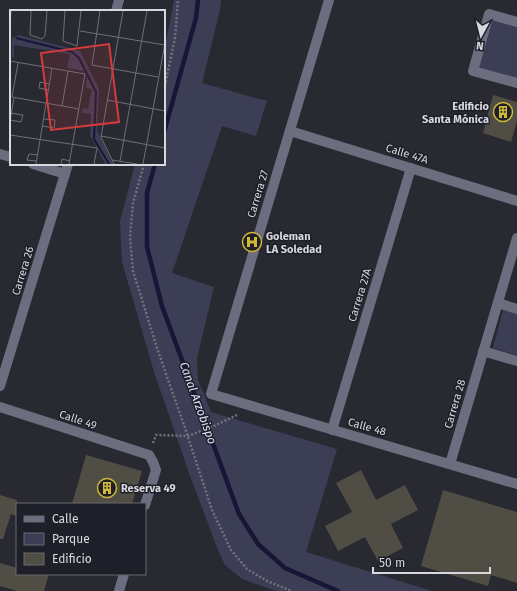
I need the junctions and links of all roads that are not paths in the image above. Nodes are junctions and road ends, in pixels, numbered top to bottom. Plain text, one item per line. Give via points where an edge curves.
1 (119, 0) edge
2 (329, 0) edge
3 (116, 10) edge
4 (517, 22) edge
5 (517, 83) edge
6 (290, 131) junction
7 (0, 154) edge
8 (10, 157) edge
9 (40, 165) edge
10 (411, 168) junction
11 (67, 169) edge
12 (517, 201) edge
13 (517, 238) edge
14 (498, 303) junction
15 (517, 309) edge
16 (483, 351) junction
17 (517, 361) edge
18 (0, 386) edge
19 (211, 394) joint
20 (0, 407) edge
21 (332, 430) junction
22 (450, 464) junction
23 (517, 484) edge
24 (146, 503) edge
25 (124, 575) edge
26 (119, 591) edge

1 - 3 street
2 - 6 street, Carrera 27
4 - 5 street via 489,14 474,71
6 - 10 street, Calle 47A
6 - 19 street, Carrera 27
7 - 8 street
9 - 11 street
10 - 12 street, Calle 47A
10 - 21 street, Carrera 27A
11 - 18 street, Carrera 26
13 - 14 street, Carrera 28
14 - 15 street
14 - 16 street, Carrera 28
16 - 17 street
16 - 22 street, Carrera 28
19 - 21 street, Calle 48
20 - 24 street, Calle 49 via 149,455 156,470
21 - 22 street, Calle 48
22 - 23 street, Calle 48
25 - 26 street

